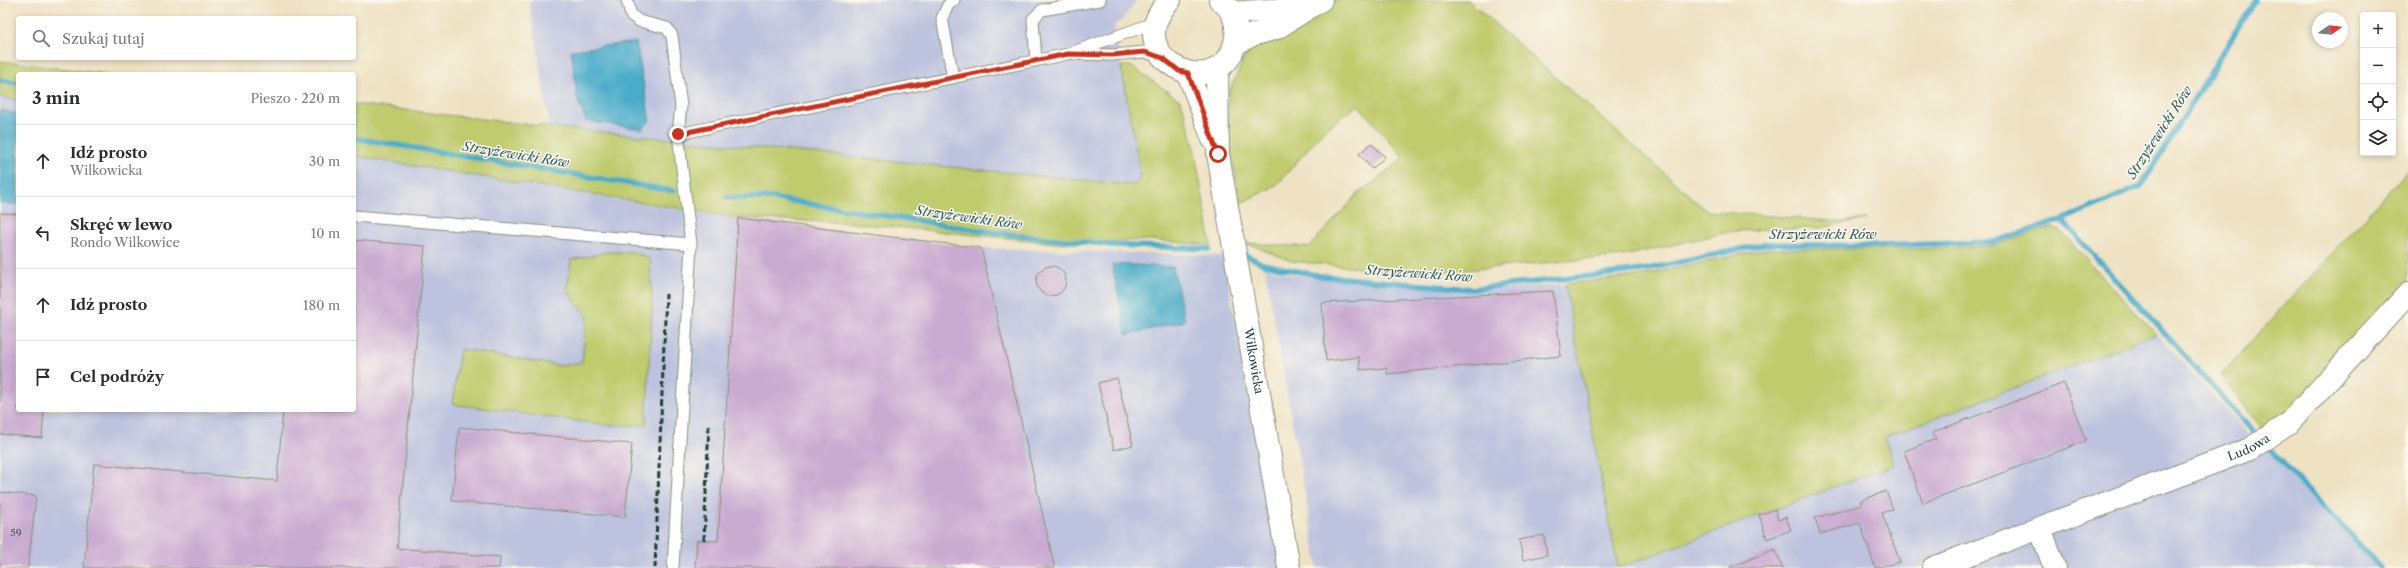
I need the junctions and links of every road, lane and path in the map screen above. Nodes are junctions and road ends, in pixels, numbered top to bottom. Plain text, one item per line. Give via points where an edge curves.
1 (627, 0) edge
2 (954, 0) edge
3 (1100, 0) edge
4 (1170, 0) edge
5 (1320, 0) edge
6 (1226, 7) edge
7 (1302, 11) junction
8 (1156, 22) junction
9 (1235, 44) junction
10 (1068, 54) junction
11 (1163, 58) junction
12 (1036, 61) junction
13 (1217, 68) junction
14 (1188, 73) junction
15 (953, 78) junction
16 (678, 134) junction
17 (1218, 154) junction
18 (356, 216) edge
19 (692, 244) junction
20 (2408, 294) edge
21 (2040, 528) junction
22 (673, 568) edge
23 (1289, 568) edge
24 (1933, 568) edge
25 (2055, 568) edge

1 - 16 lane via 631,15 639,21 667,28 672,36 681,106
2 - 15 lane via 948,5 942,18
3 - 12 lane via 1042,10 1033,19
4 - 8 main road via 1162,8
5 - 7 main road
6 - 7 main road
6 - 9 main road via 1236,23
7 - 9 main road via 1276,28 1252,35
8 - 10 lane via 1140,30
8 - 11 main road via 1155,42
9 - 13 main road via 1228,58
10 - 11 lane via 1112,55 1145,52
10 - 12 lane
11 - 14 main road via 1174,68
12 - 15 lane
13 - 14 main road via 1204,73
13 - 17 main road, Wilkowicka
14 - 17 main road, Wilkowicka
15 - 16 lane
16 - 19 lane
17 - 23 main road, Wilkowicka
18 - 19 lane
19 - 22 lane
20 - 21 main road, Ludowa via 2304,408 2278,432 2250,449
21 - 24 main road, Ludowa
21 - 25 main road

